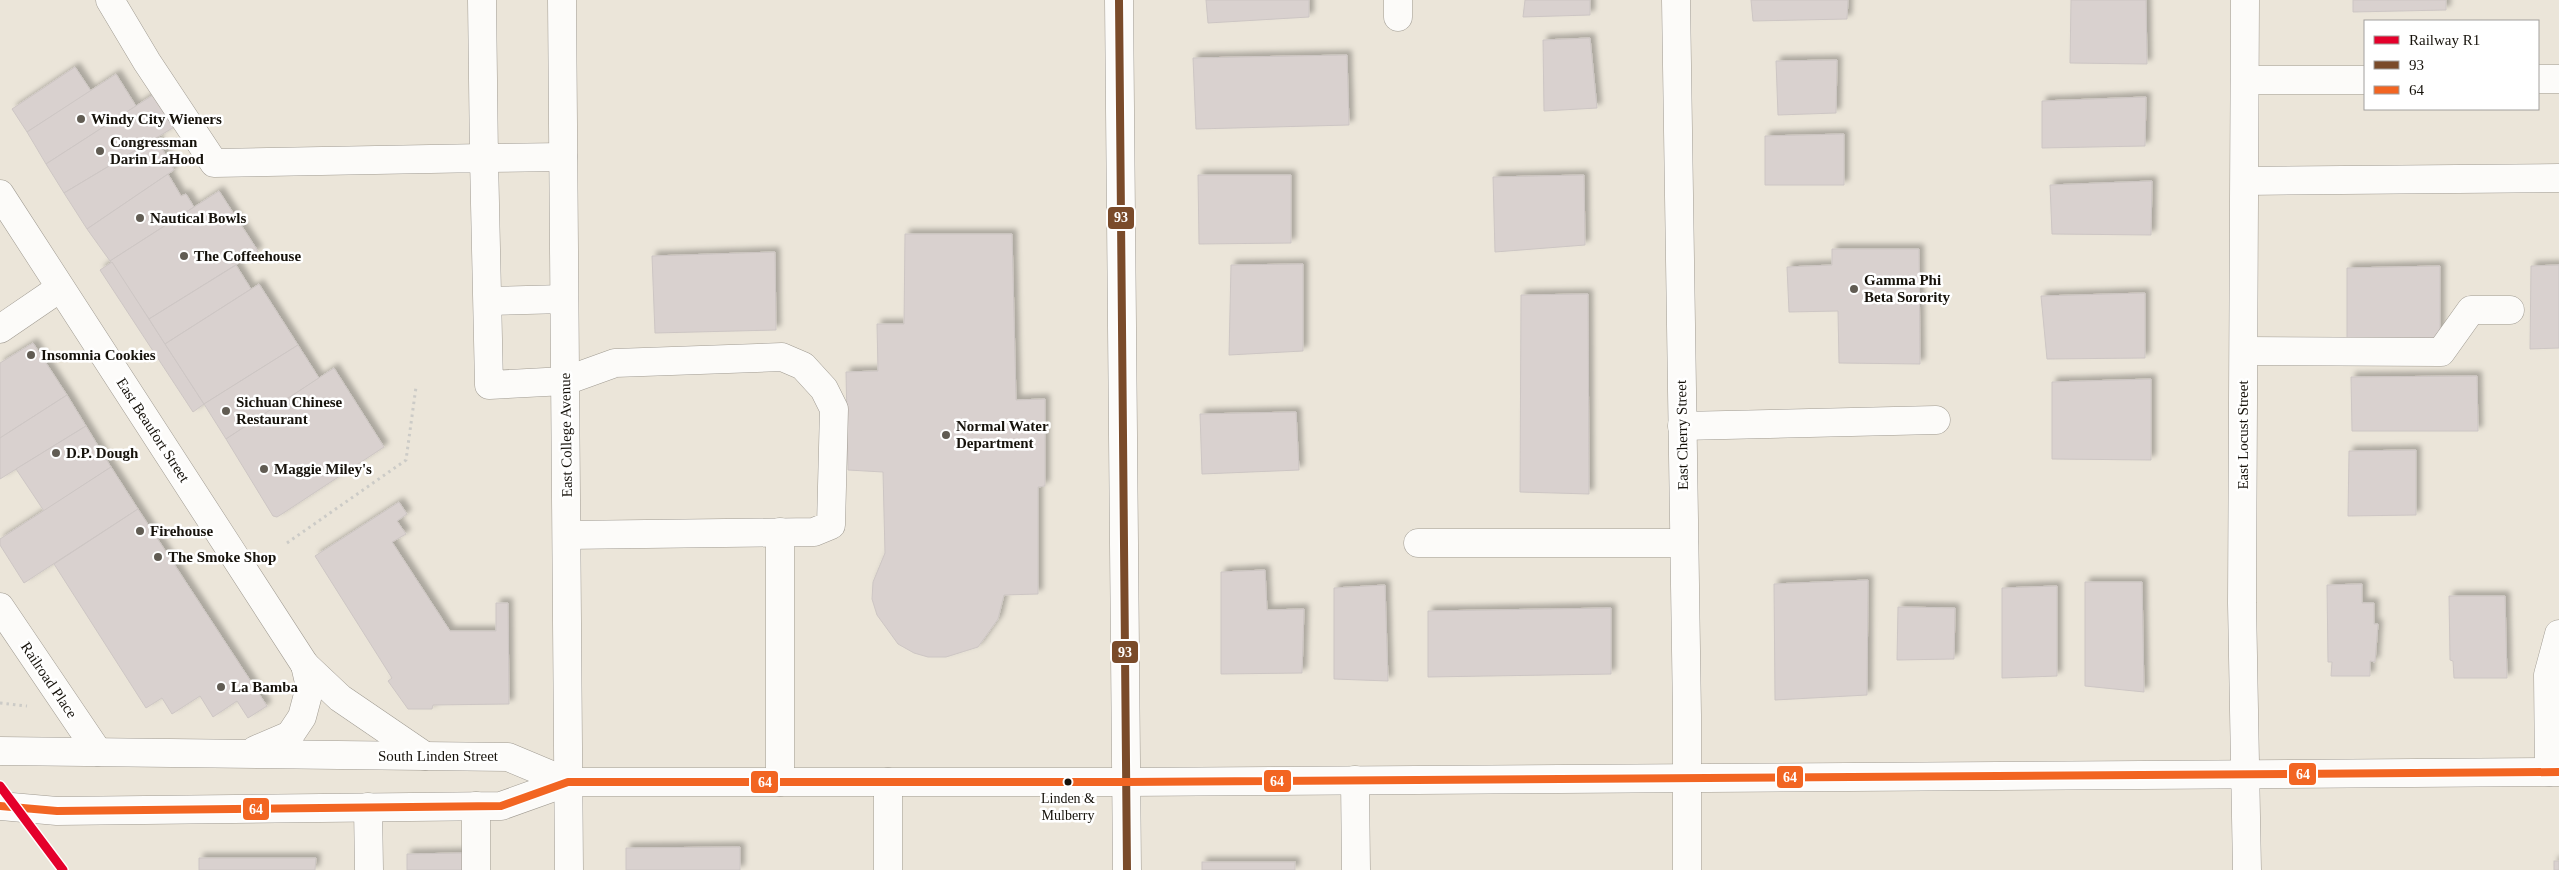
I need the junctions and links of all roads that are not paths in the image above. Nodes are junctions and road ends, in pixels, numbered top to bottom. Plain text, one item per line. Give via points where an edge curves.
1 (110, 0) edge
2 (482, 0) edge
3 (562, 0) edge
4 (1119, 0) edge
5 (1676, 0) edge
6 (2245, 0) edge
7 (2559, 78) edge
8 (2539, 79) edge
9 (2245, 80) junction
10 (2364, 80) edge
11 (563, 157) junction
12 (484, 158) junction
13 (2559, 178) edge
14 (2245, 180) junction
15 (0, 194) edge
16 (60, 288) junction
17 (564, 299) junction
18 (488, 301) junction
19 (2510, 310) dead end
20 (0, 329) edge
21 (2244, 351) junction
22 (566, 381) junction
23 (1936, 420) dead end
24 (1682, 426) junction
25 (780, 532) junction
26 (567, 535) junction
27 (1418, 543) dead end
28 (1684, 543) junction
29 (0, 607) edge
30 (2559, 634) edge
31 (305, 665) junction
32 (0, 751) edge
33 (98, 752) junction
34 (246, 754) junction
35 (425, 756) junction
36 (2554, 772) edge
37 (2247, 774) junction
38 (1688, 778) junction
39 (1355, 780) junction
40 (568, 782) junction
41 (780, 782) junction
42 (888, 782) junction
43 (1126, 782) junction
44 (0, 806) edge
45 (476, 806) junction
46 (368, 807) junction
47 (369, 870) edge
48 (476, 870) edge
49 (569, 870) edge
50 (888, 870) edge
51 (1127, 870) edge
52 (1356, 870) edge
53 (1687, 870) edge
54 (2248, 870) edge

1 - 12 main road via 214,162
2 - 12 main road
3 - 11 main road, East College Avenue
4 - 43 main road
5 - 24 main road, East Cherry Street
6 - 9 main road, East Locust Street
7 - 8 main road
9 - 10 main road
9 - 14 main road, East Locust Street
11 - 12 main road
11 - 17 main road, East College Avenue
12 - 18 main road
13 - 14 main road
14 - 21 main road, East Locust Street
15 - 16 main road, East Beaufort Street
16 - 20 main road
16 - 31 main road, East Beaufort Street
17 - 18 main road
17 - 22 main road, East College Avenue
18 - 22 main road via 489,385
19 - 21 main road via 2470,310 2441,352
21 - 37 main road, East Locust Street via 2242,603
22 - 25 main road via 615,363 782,357 803,366 824,389 834,409 831,525 814,532
22 - 26 main road, East College Avenue
23 - 24 main road
24 - 28 main road, East Cherry Street
25 - 26 main road
25 - 41 main road
26 - 40 main road, East College Avenue
27 - 28 main road
28 - 38 main road, East Cherry Street
29 - 33 main road, Railroad Place
30 - 36 main road via 2548,675
31 - 34 main road via 310,687 302,717 290,735
31 - 35 main road via 340,698
32 - 33 main road, South Linden Street
33 - 34 main road, South Linden Street
34 - 35 main road, South Linden Street
35 - 40 main road, South Linden Street via 508,757
36 - 37 main road
37 - 38 main road
37 - 54 main road, East Locust Street
38 - 39 main road
38 - 53 main road, East Cherry Street
39 - 43 main road
39 - 52 main road
40 - 41 main road
40 - 45 main road via 501,806
40 - 49 main road, East College Avenue
41 - 42 main road
42 - 43 main road
42 - 50 main road
43 - 51 main road
44 - 46 main road via 57,811
45 - 46 main road
45 - 48 main road
46 - 47 main road

